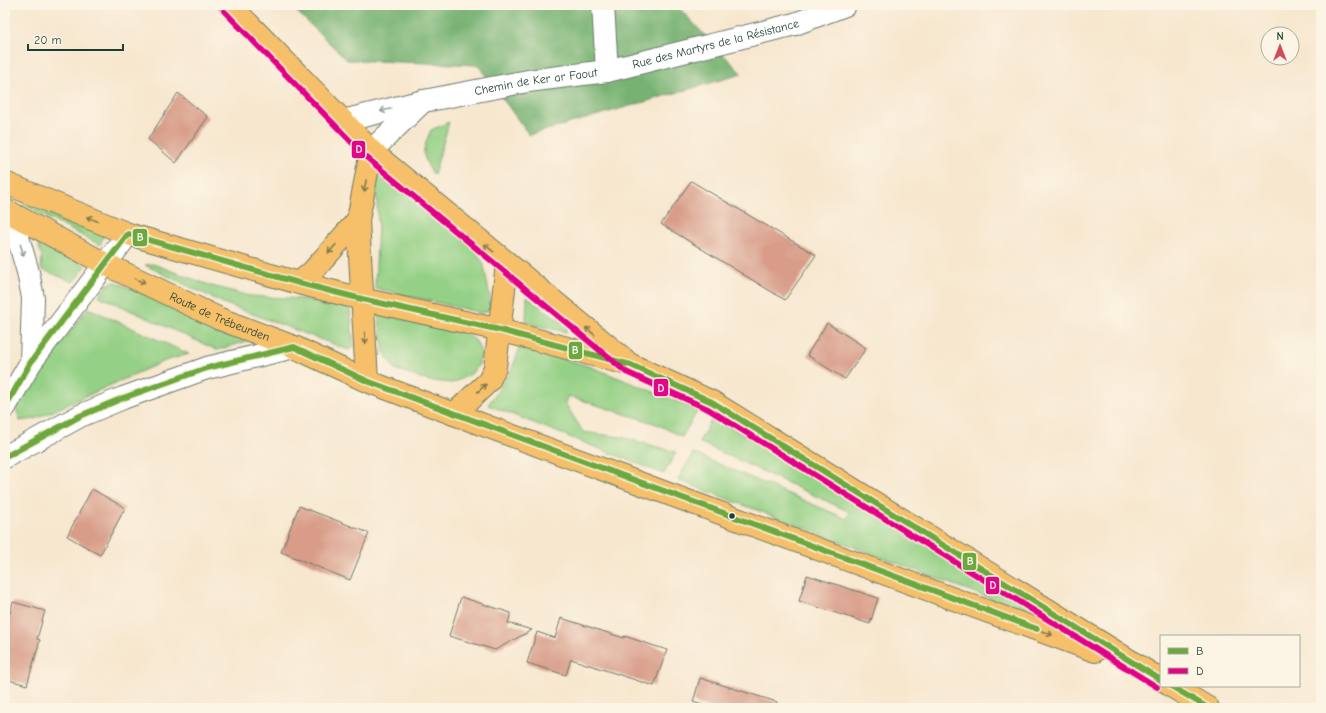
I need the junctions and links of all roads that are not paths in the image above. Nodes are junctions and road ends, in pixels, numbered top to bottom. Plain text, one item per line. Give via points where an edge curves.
1 (230, 5) edge
2 (603, 5) edge
3 (844, 5) edge
4 (607, 71) junction
5 (424, 101) junction
6 (343, 121) junction
7 (371, 151) junction
8 (5, 183) edge
9 (8, 211) edge
10 (358, 220) junction
11 (128, 234) junction
12 (507, 263) junction
13 (105, 264) junction
14 (299, 283) junction
15 (362, 299) junction
16 (500, 330) junction
17 (294, 347) junction
18 (32, 362) junction
19 (631, 365) junction
20 (367, 381) junction
21 (5, 407) edge
22 (454, 414) junction
23 (5, 457) edge
24 (1140, 667) junction
25 (1160, 679) edge
26 (1173, 687) edge
27 (1208, 708) edge

1 - 6 main road
2 - 4 street, Chemin de Ker ar Faout
3 - 4 street, Rue des Martyrs de la Résistance via 795,24
4 - 5 street, Chemin de Ker ar Faout via 528,80
5 -> 6 street, Chemin de Ker ar Faout
5 - 7 street
6 - 7 main road
7 -> 10 main road
12 -> 7 main road
11 -> 8 main road, Route de Trébeurden
9 - 13 main road, Route de Trébeurden
9 -> 18 street via 28,272 33,298
10 -> 14 main road via 313,271
10 - 15 main road
11 - 13 street
11 - 14 main road, Route de Trébeurden
12 - 16 main road
19 -> 12 main road
13 -> 17 main road, Route de Trébeurden via 220,319
13 - 18 street
14 - 15 main road, Route de Trébeurden
15 - 16 main road, Route de Trébeurden
15 -> 20 main road
16 - 19 main road, Route de Trébeurden
22 -> 16 main road via 489,381 495,368
17 - 20 main road, Route de Trébeurden
17 - 23 street via 207,368 123,398 80,416
18 - 21 street
19 - 24 main road, Route de Trébeurden via 712,402
20 - 22 main road, Route de Trébeurden
22 -> 24 main road, Route de Trébeurden
24 - 25 main road, Route de Trébeurden
26 - 27 main road

